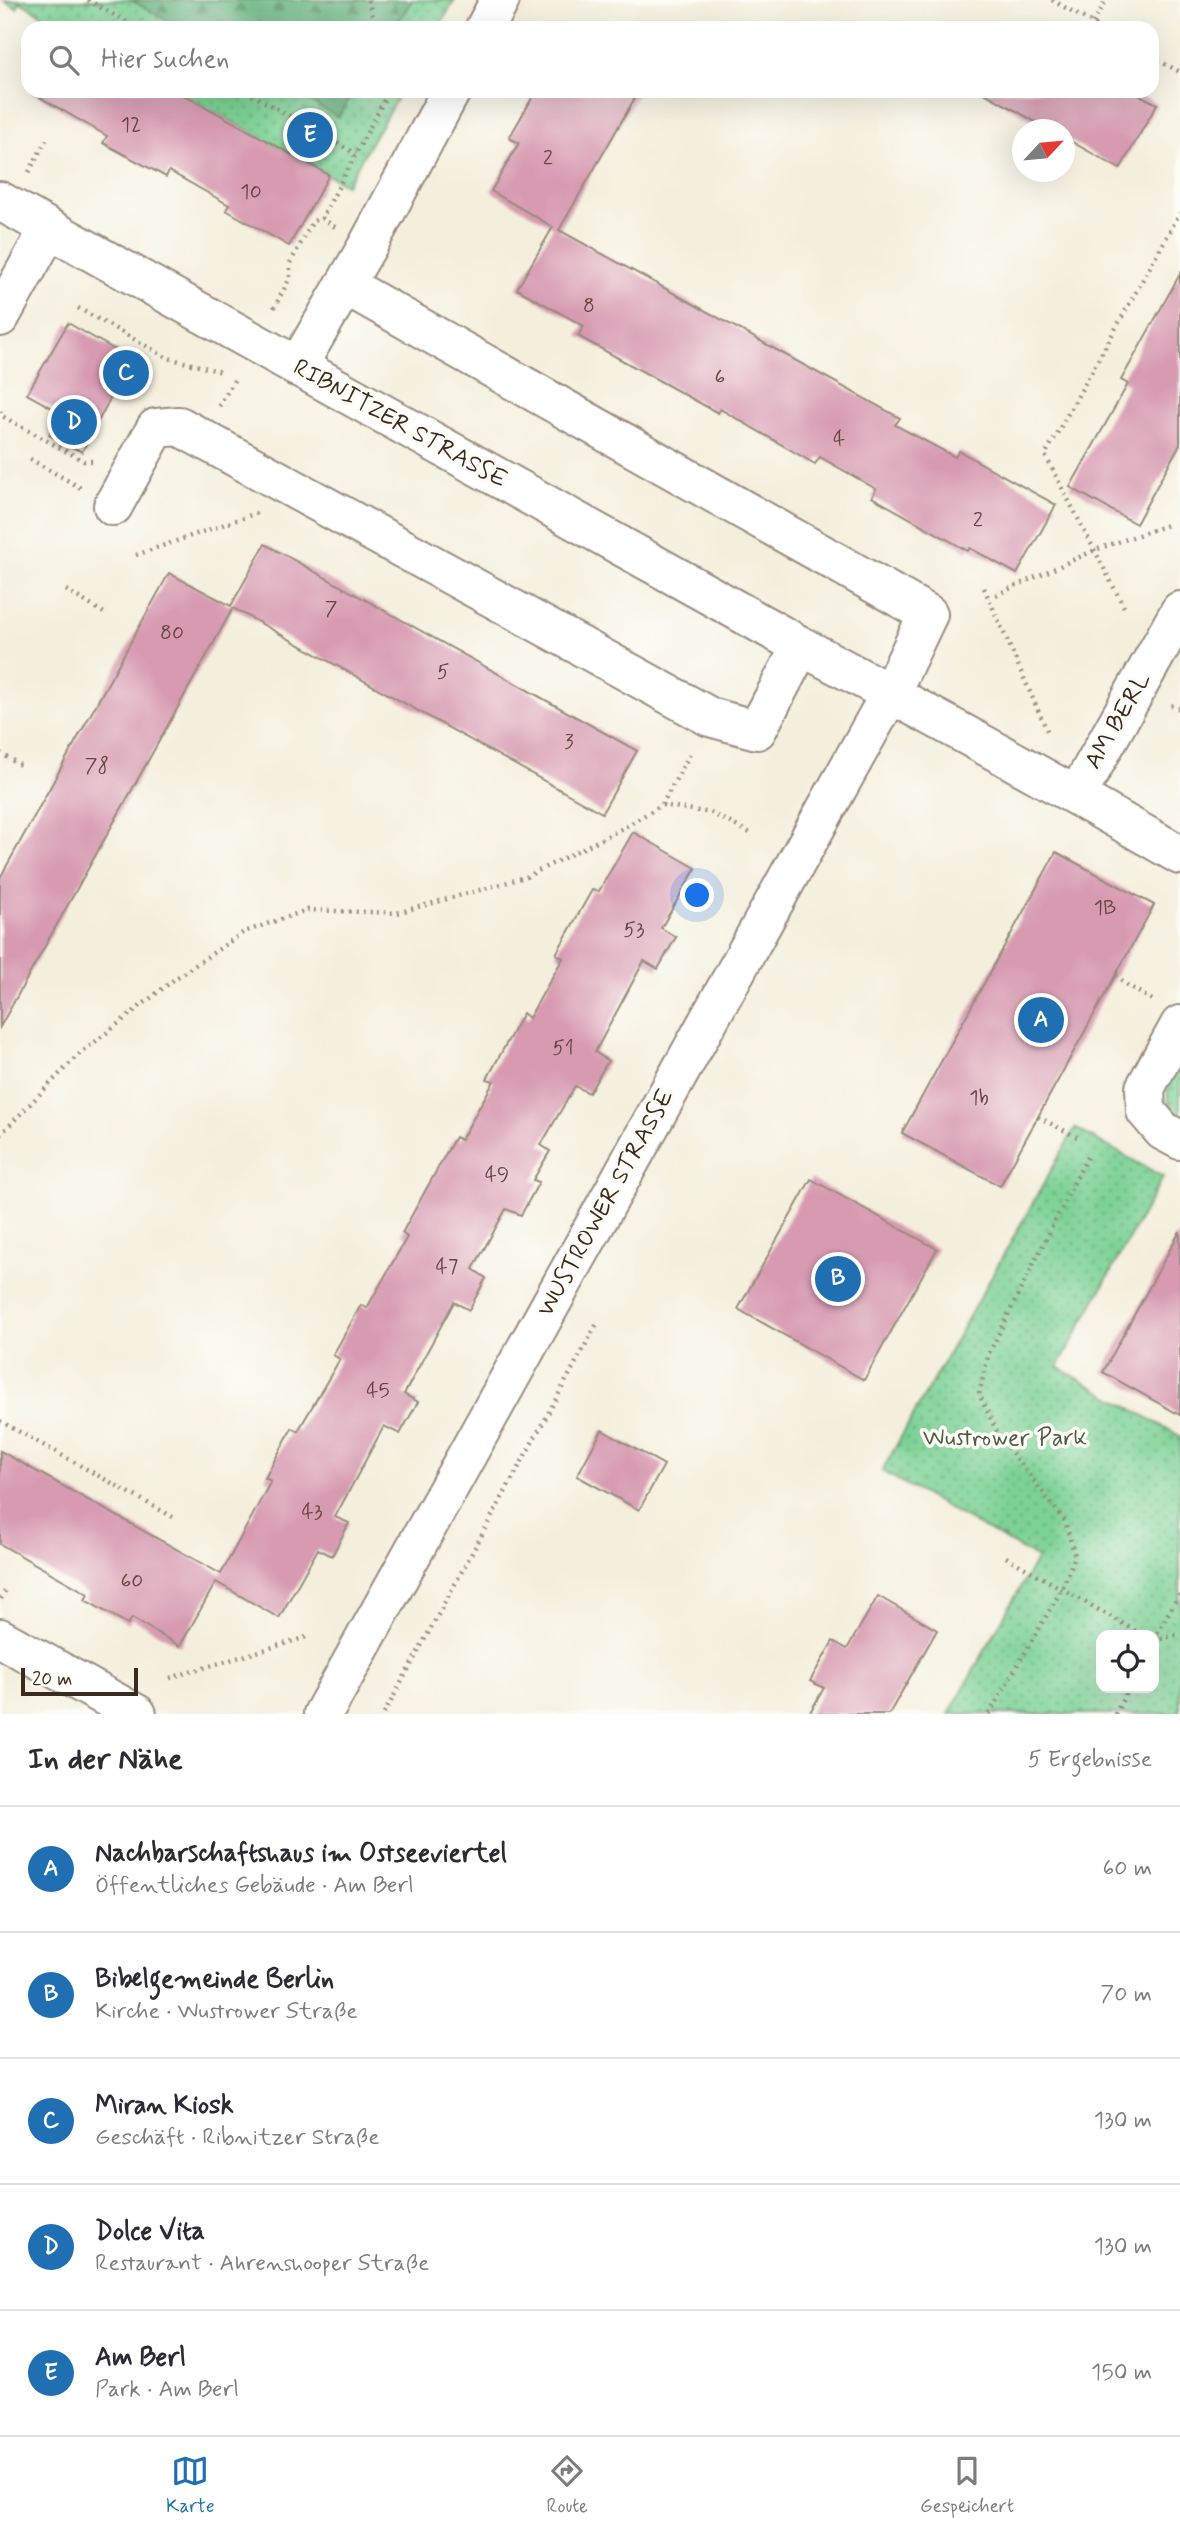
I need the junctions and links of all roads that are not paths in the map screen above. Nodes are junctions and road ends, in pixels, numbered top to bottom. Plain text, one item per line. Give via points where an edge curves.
1 (500, 0) edge
2 (489, 21) edge
3 (447, 98) edge
4 (0, 201) edge
5 (49, 229) junction
6 (345, 285) junction
7 (0, 317) edge
8 (297, 366) junction
9 (113, 506) road end
10 (1180, 611) edge
11 (801, 646) junction
12 (891, 692) junction
13 (1076, 795) junction
14 (1180, 855) edge
15 (1180, 1026) edge
16 (1180, 1140) edge
17 (0, 1638) edge
18 (137, 1714) edge
19 (323, 1714) edge

1 - 2 street
3 - 6 street
4 - 5 street, RIBNITZER STRASSE
5 - 7 street
5 - 8 street, RIBNITZER STRASSE
6 - 8 street
6 - 12 street via 928,614
8 - 11 street, RIBNITZER STRASSE
9 - 11 street via 156,428 179,426 710,717 757,730
10 - 13 street, AM BERL
11 - 12 street, RIBNITZER STRASSE
12 - 13 street, RIBNITZER STRASSE
12 - 19 street, WUSTROWER STRASSE
13 - 14 street, RIBNITZER STRASSE
15 - 16 street via 1145,1088 1146,1111 1163,1131
17 - 18 street

